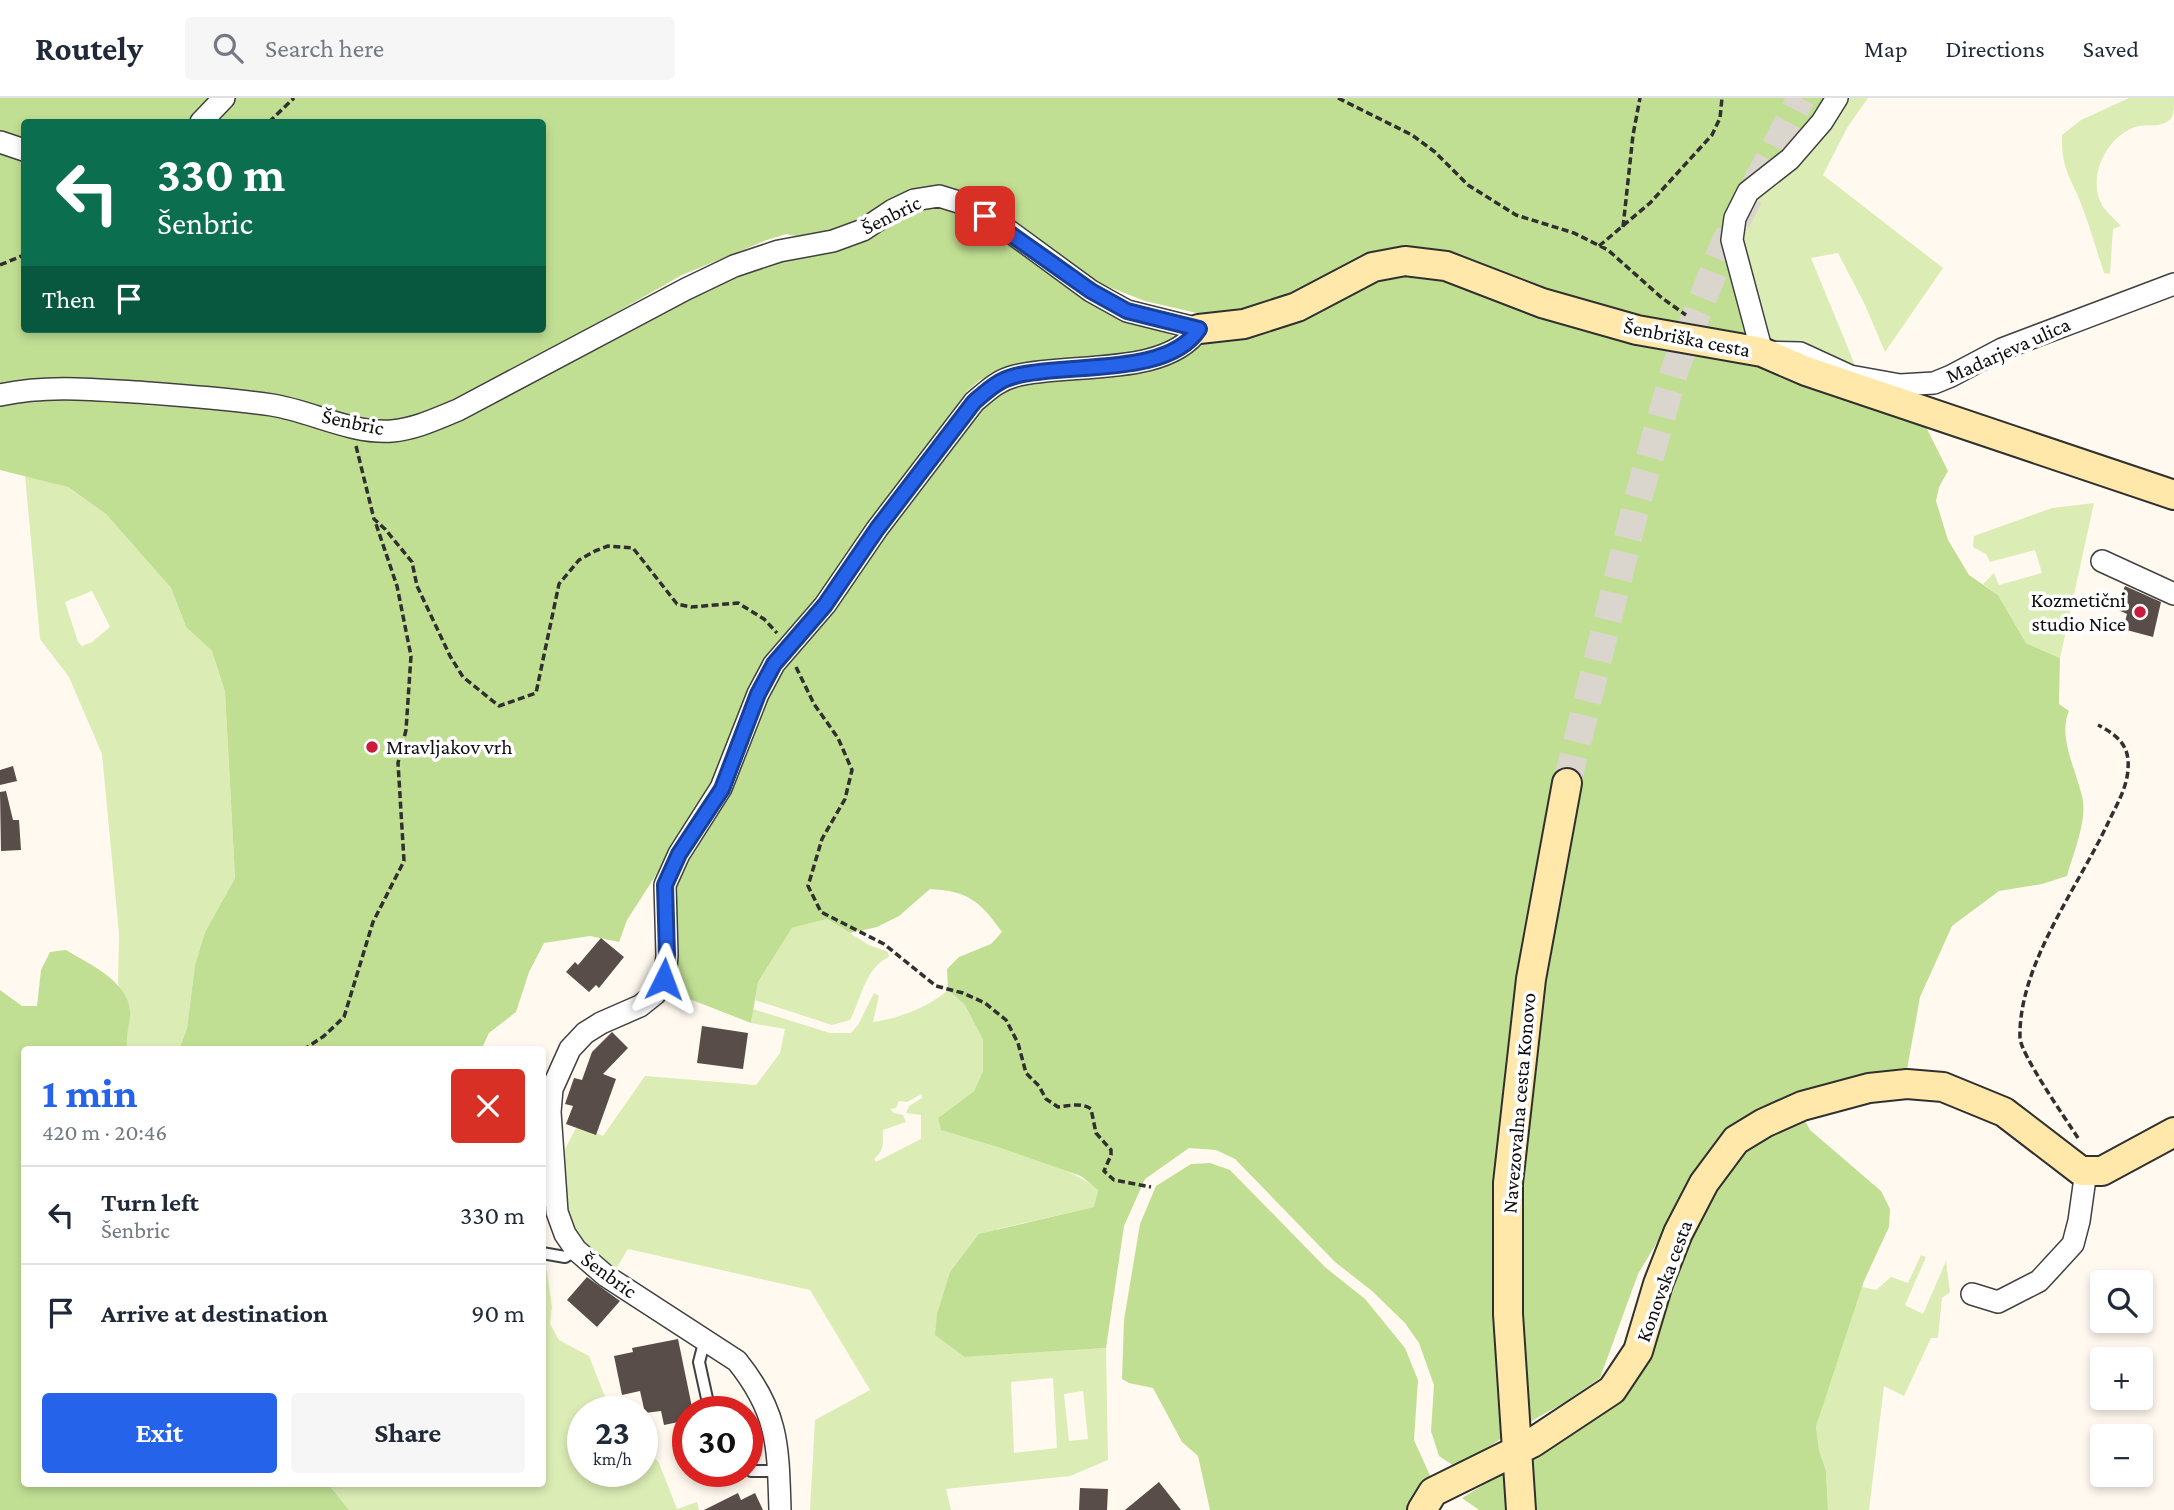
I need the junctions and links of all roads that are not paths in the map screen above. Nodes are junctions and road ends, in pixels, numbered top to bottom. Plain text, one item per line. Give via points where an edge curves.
1 (223, 98) edge
2 (1837, 98) edge
3 (204, 119) edge
4 (0, 142) edge
5 (21, 149) edge
6 (2174, 284) edge
7 (1199, 329) junction
8 (1762, 352) junction
9 (0, 395) edge
10 (2174, 495) edge
11 (2102, 561) dead end
12 (2174, 594) edge
13 (1567, 783) tunnel mouth
14 (2174, 1132) edge
15 (2092, 1171) junction
16 (576, 1250) junction
17 (546, 1254) edge
18 (1972, 1294) dead end
19 (705, 1339) junction
20 (706, 1396) edge
21 (1517, 1450) junction
22 (763, 1471) edge
23 (779, 1471) junction
24 (780, 1510) edge
25 (1422, 1510) edge
26 (1521, 1510) edge

1 - 3 street
2 - 8 street via 1790,159 1748,192 1735,218 1732,240
4 - 5 street
6 - 8 street, Madarjeva ulica via 2002,349 1934,383 1900,385 1850,376 1800,353
7 - 8 street, Šenbriška cesta via 1244,324 1297,307 1373,267 1405,261 1446,266 1542,303 1637,330
7 - 9 street, Šenbric via 1127,311 1091,291 1005,228 965,204 939,196 914,200 863,230 833,241 779,251 734,266 458,410 405,428 372,431 272,405 200,397 89,389
7 - 16 street, Šenbric via 1173,352 1014,376 992,386 974,402 825,605 774,664 722,789 679,854 665,885 664,979 640,1006 585,1033 570,1049 552,1089 557,1212
8 - 10 street, Šenbriška cesta via 1806,371
11 - 12 street
13 - 21 street, Navezovalna cesta Konovo via 1531,979 1508,1183 1508,1314
14 - 15 street via 2102,1171
15 - 18 street via 2073,1244 2048,1272 1998,1302
15 - 21 street, Konovska cesta via 2081,1171 2004,1112 1943,1087 1869,1088 1802,1106 1764,1123 1736,1140 1704,1183 1678,1233 1638,1351 1612,1390
16 - 17 lane via 565,1257
16 - 19 street, Šenbric via 606,1276
19 - 20 lane via 699,1362
19 - 23 street, Šenbric via 737,1362 753,1381 775,1429
21 - 25 street, Konovska cesta via 1433,1492
21 - 26 street, Navezovalna cesta Konovo
22 - 23 lane
23 - 24 street, Šenbric

